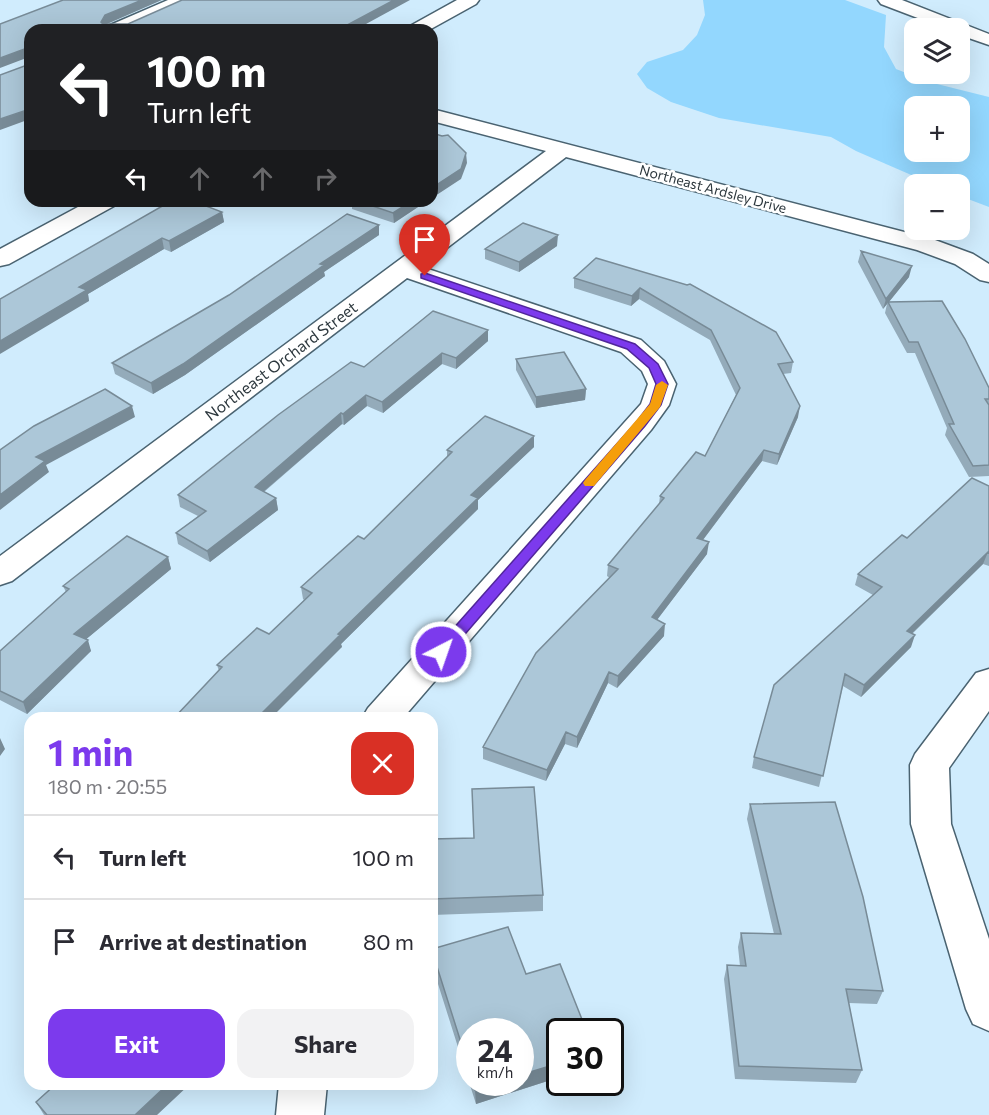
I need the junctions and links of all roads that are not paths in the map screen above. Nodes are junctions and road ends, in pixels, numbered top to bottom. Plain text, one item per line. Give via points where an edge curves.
1 (182, 0) edge
2 (470, 0) edge
3 (887, 0) edge
4 (932, 18) edge
5 (128, 24) edge
6 (427, 24) edge
7 (970, 33) edge
8 (989, 40) edge
9 (438, 117) edge
10 (563, 149) junction
11 (95, 207) edge
12 (0, 259) edge
13 (404, 269) junction
14 (989, 275) edge
15 (0, 573) edge
16 (989, 683) edge
17 (386, 712) edge
18 (989, 1009) edge
19 (302, 1090) edge
20 (300, 1115) edge

1 - 5 street
2 - 6 street
3 - 4 street
7 - 8 street
9 - 10 street, Northeast Ardsley Drive
10 - 13 street, Northeast Orchard Street
10 - 14 street, Northeast Ardsley Drive via 926,245 964,259
11 - 12 street
13 - 15 street, Northeast Orchard Street
13 - 17 street via 631,346 654,366 662,384 656,405 641,424
16 - 18 street via 929,765 931,824
19 - 20 street

